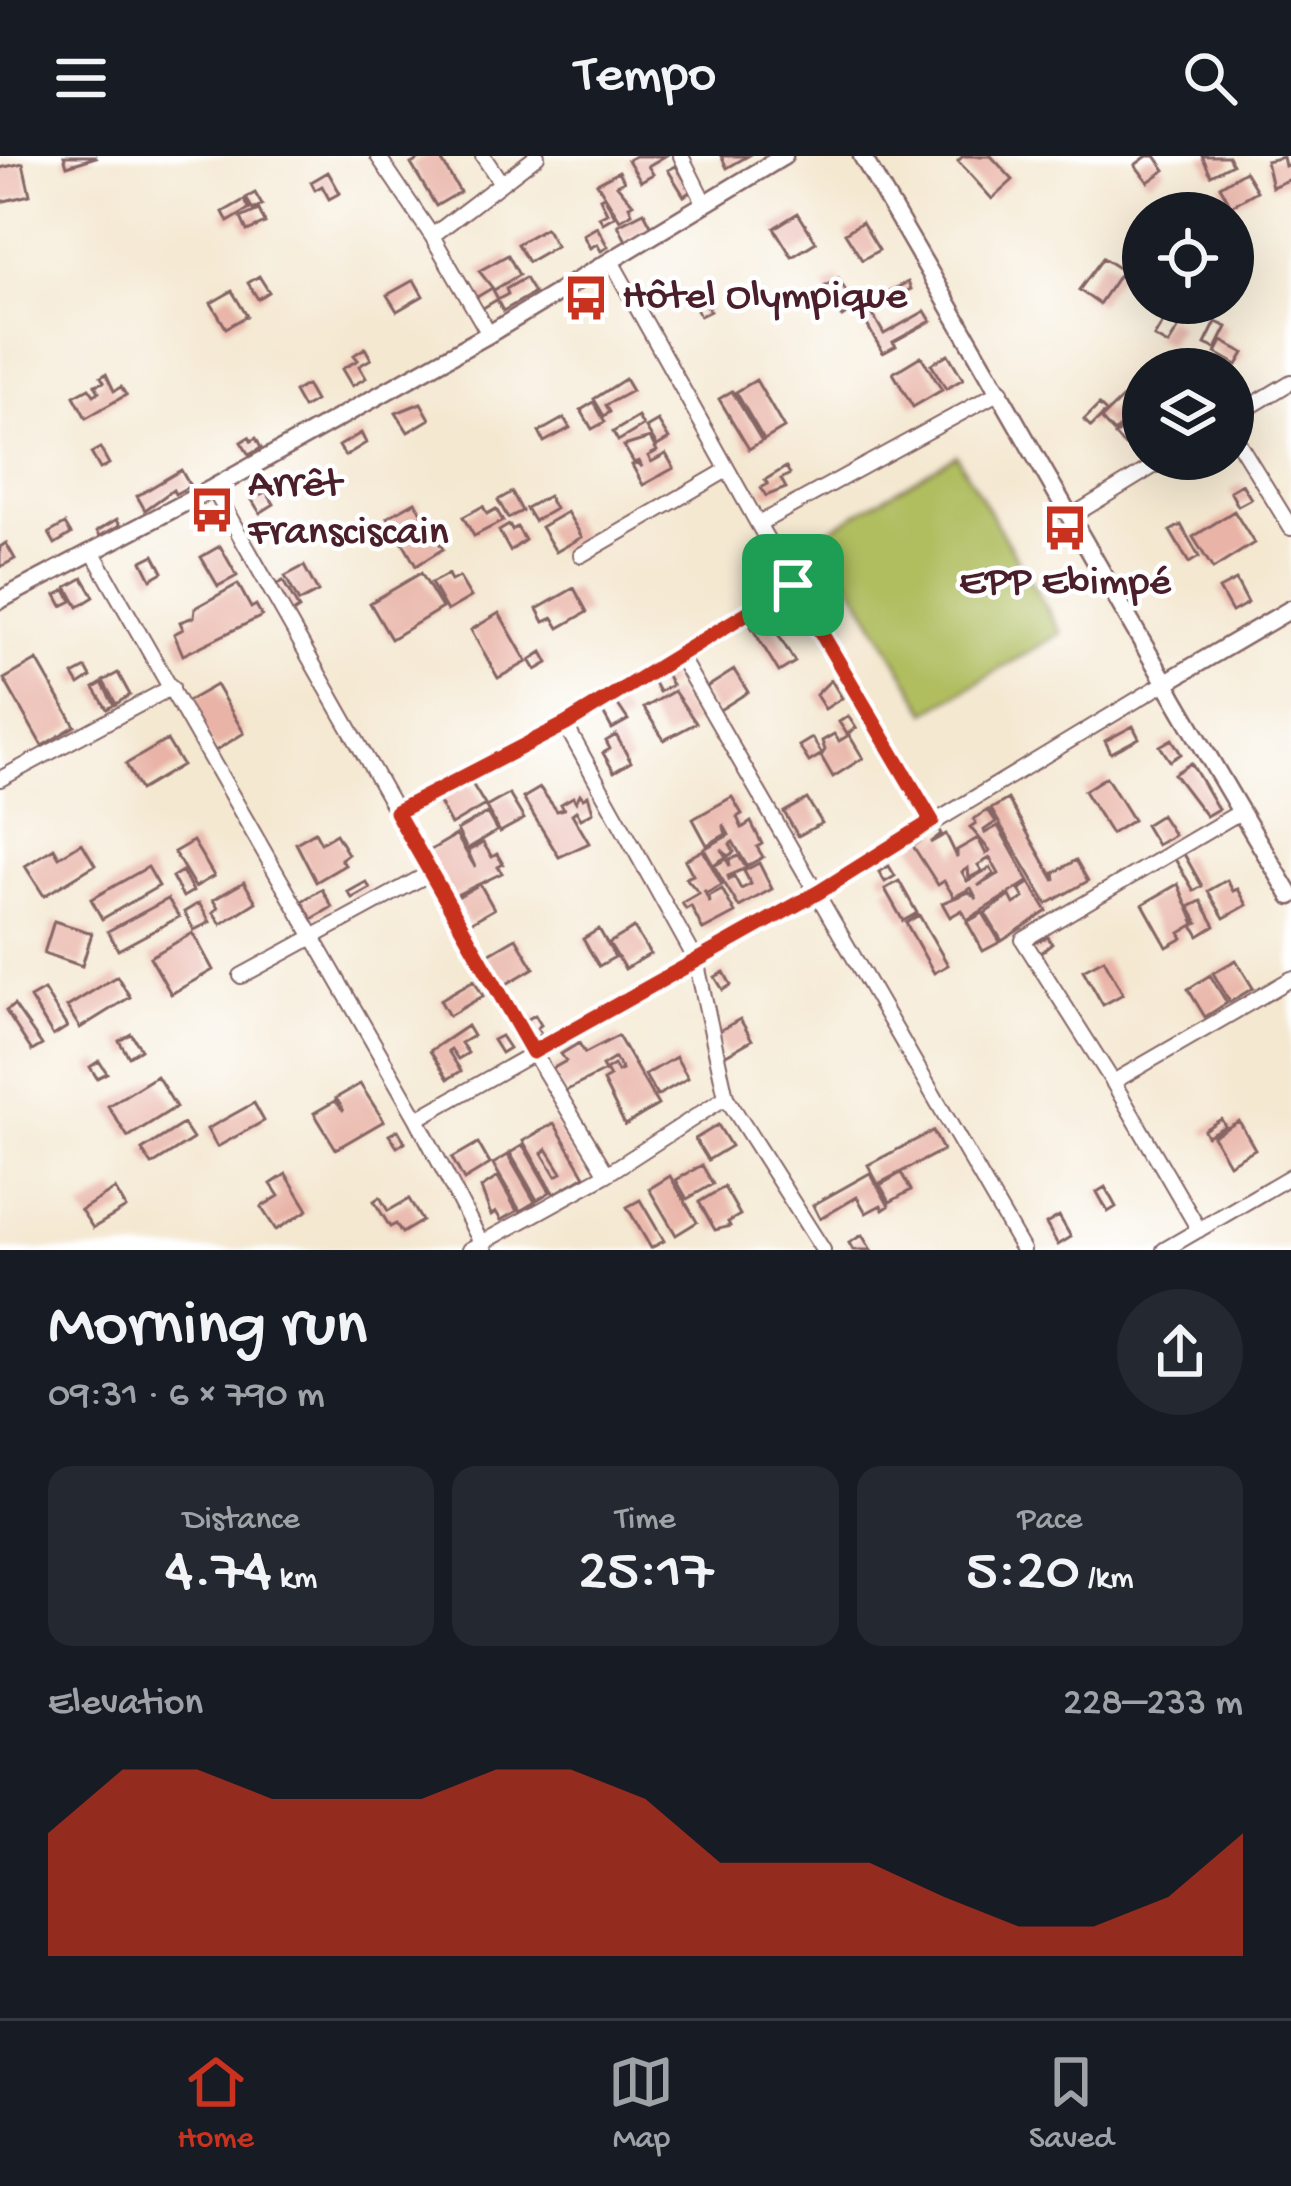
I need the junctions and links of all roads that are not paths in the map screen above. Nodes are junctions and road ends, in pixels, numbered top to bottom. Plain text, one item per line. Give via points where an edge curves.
1 (378, 156) edge
2 (483, 156) edge
3 (537, 156) edge
4 (681, 156) edge
5 (784, 156) edge
6 (862, 156) edge
7 (501, 183) junction
8 (705, 204) junction
9 (432, 236) junction
10 (611, 261) junction
11 (488, 334) junction
12 (1291, 382) edge
13 (1000, 391) junction
14 (1254, 404) edge
15 (1254, 468) edge
16 (727, 470) junction
17 (1131, 480) edge
18 (213, 488) junction
19 (1072, 517) junction
20 (758, 524) junction
21 (1291, 528) edge
22 (92, 551) junction
23 (580, 555) dead end
24 (793, 585) junction
25 (0, 600) edge
26 (1291, 609) edge
27 (679, 655) junction
28 (1163, 684) junction
29 (172, 687) junction
30 (566, 724) junction
31 (0, 779) edge
32 (396, 812) junction
33 (1240, 812) junction
34 (932, 821) junction
35 (430, 873) junction
36 (819, 892) junction
37 (1291, 896) edge
38 (312, 937) junction
39 (695, 960) junction
40 (242, 976) dead end
41 (1291, 979) edge
42 (533, 1052) junction
43 (1113, 1082) junction
44 (726, 1096) junction
45 (417, 1119) junction
46 (607, 1174) junction
47 (1291, 1175) edge
48 (1199, 1230) junction
49 (478, 1248) edge
50 (823, 1250) edge
51 (1023, 1250) edge
52 (1164, 1250) edge

1 - 9 street
2 - 7 street
3 - 7 street
4 - 8 street
5 - 8 street
6 - 13 street
7 - 9 street
8 - 10 street
9 - 11 street
10 - 11 street
10 - 16 street
11 - 18 street
12 - 14 street
13 - 19 street
13 - 20 street
15 - 21 street
16 - 20 street
16 - 23 street
17 - 19 street
18 - 22 street
18 - 32 street
19 - 28 street
20 - 24 street
22 - 25 street
22 - 29 street
24 - 27 street
24 - 34 street
26 - 28 street
27 - 30 street
27 - 36 street
28 - 33 street
28 - 34 street
29 - 31 street
29 - 38 street
30 - 32 street
30 - 39 street
32 - 35 street
33 - 37 street
33 - 43 street via 1023,940
34 - 36 street
35 - 38 street
35 - 42 street
36 - 39 street
36 - 51 street
38 - 40 street
38 - 45 street
39 - 42 street
39 - 44 street
41 - 43 street
42 - 45 street
42 - 46 street
43 - 48 street
44 - 46 street
44 - 50 street
45 - 49 street
46 - 49 street
47 - 48 street
48 - 52 street

